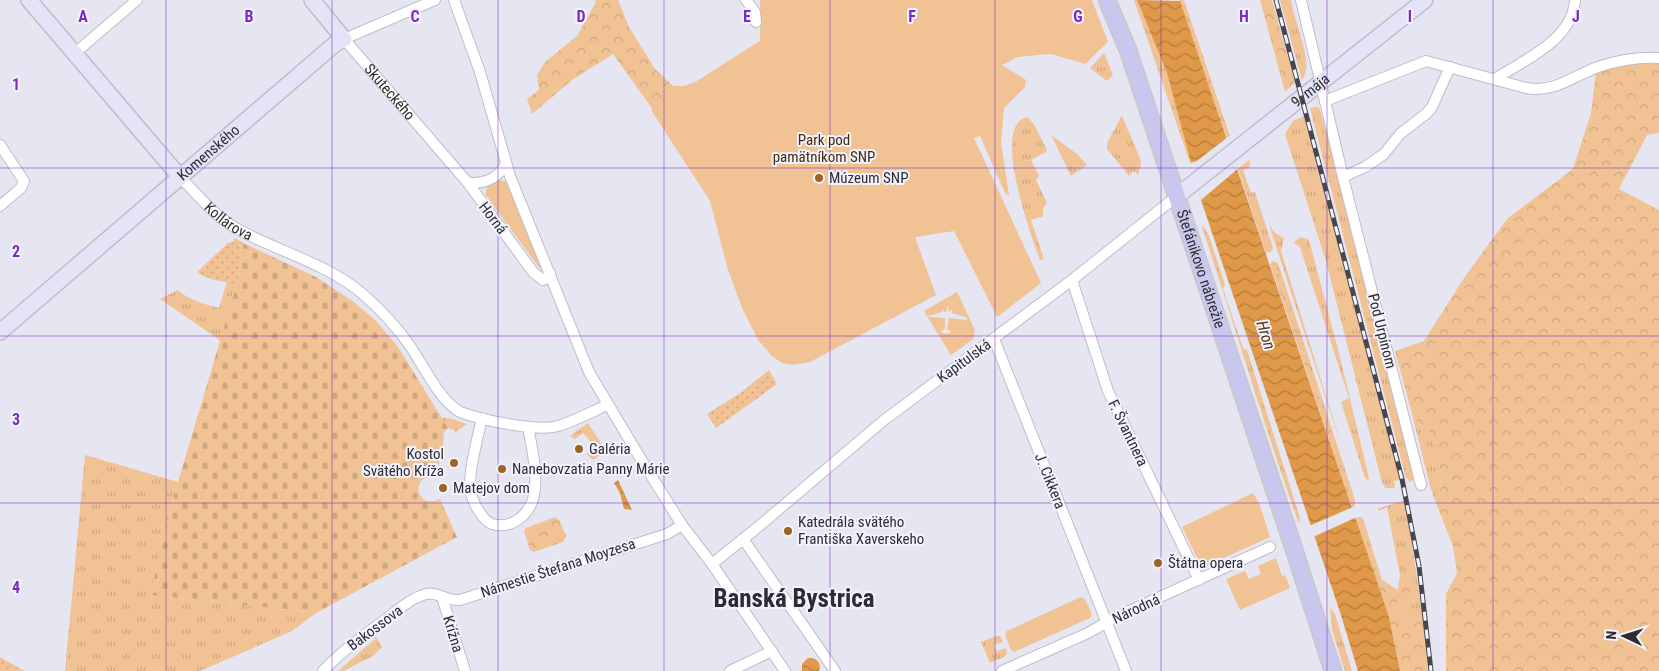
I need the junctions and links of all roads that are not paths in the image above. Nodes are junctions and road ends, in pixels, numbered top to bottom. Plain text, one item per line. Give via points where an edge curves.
1 (29, 0) edge
2 (137, 0) edge
3 (312, 0) edge
4 (435, 0) edge
5 (454, 0) edge
6 (746, 0) edge
7 (1107, 0) edge
8 (1301, 0) edge
9 (1425, 0) edge
10 (1575, 0) edge
11 (756, 22) dead end
12 (344, 38) junction
13 (74, 53) junction
14 (1659, 58) edge
15 (1450, 66) junction
16 (1495, 78) junction
17 (1320, 82) junction
18 (1325, 101) junction
19 (0, 145) edge
20 (506, 164) junction
21 (180, 177) junction
22 (1343, 178) junction
23 (468, 182) junction
24 (1177, 196) junction
25 (0, 206) edge
26 (550, 273) junction
27 (1072, 280) junction
28 (0, 332) edge
29 (994, 339) junction
30 (607, 405) junction
31 (482, 418) junction
32 (528, 427) junction
33 (1421, 485) dead end
34 (682, 525) junction
35 (743, 539) junction
36 (1270, 547) dead end
37 (712, 564) junction
38 (1199, 580) junction
39 (437, 595) junction
40 (1107, 622) junction
41 (772, 651) junction
42 (323, 671) edge
43 (465, 671) edge
44 (730, 671) edge
45 (785, 671) edge
46 (835, 671) edge
47 (1002, 671) edge
48 (1126, 671) edge
49 (1333, 671) edge

1 - 13 street, Kollárova
2 - 13 street
3 - 12 street, Skuteckého
4 - 12 street, Komenského
5 - 20 street, Horná via 480,72
6 - 11 street via 755,12
7 - 24 main road, Štefánikovo nábrežie via 1128,50
8 - 17 street, Pod Urpínom
9 - 17 street, 9. mája
10 - 16 street via 1571,19 1558,36
12 - 21 street, Komenského
12 - 23 street, Skuteckého
13 - 21 street, Kollárova
14 - 16 street via 1627,59 1598,67 1547,89 1526,88
15 - 16 street
15 - 18 street via 1421,63
15 - 22 street via 1427,113 1400,134 1384,154
17 - 18 street, Pod Urpínom
17 - 24 street, 9. mája
18 - 22 street, Pod Urpínom
19 - 25 street via 24,181 21,188
20 - 23 street, Horná via 501,173 486,182
20 - 26 street, Horná
21 - 28 street, Komenského
21 - 31 street, Kollárova via 208,208 239,230 321,268 364,295 398,330 454,409
22 - 33 street, Pod Urpínom
23 - 26 street, Horná via 533,272 543,280
24 - 27 street, Kapitulská
24 - 49 main road, Štefánikovo nábrežie
26 - 30 street, Horná via 590,372
27 - 29 street, Kapitulská
27 - 38 street, F. Švantnera via 1108,391
29 - 35 street, Kapitulská via 883,421
29 - 40 street, J. Cikkera
30 - 32 street via 558,426
30 - 34 street
31 - 32 street
31 - 32 street via 472,462 471,493 479,511 491,524 506,526 521,519 532,503 535,484
34 - 37 street
34 - 39 street, Námestie Štefana Moyzesa via 667,534 460,600
35 - 37 street, Kapitulská
35 - 46 street
36 - 38 street, Národná
37 - 41 street
38 - 40 street, Národná
39 - 42 street, Bakossova via 425,594 403,606 352,644
39 - 43 street, Krížna
40 - 47 street, Národná
40 - 48 street, J. Cikkera
41 - 44 street
41 - 45 street

